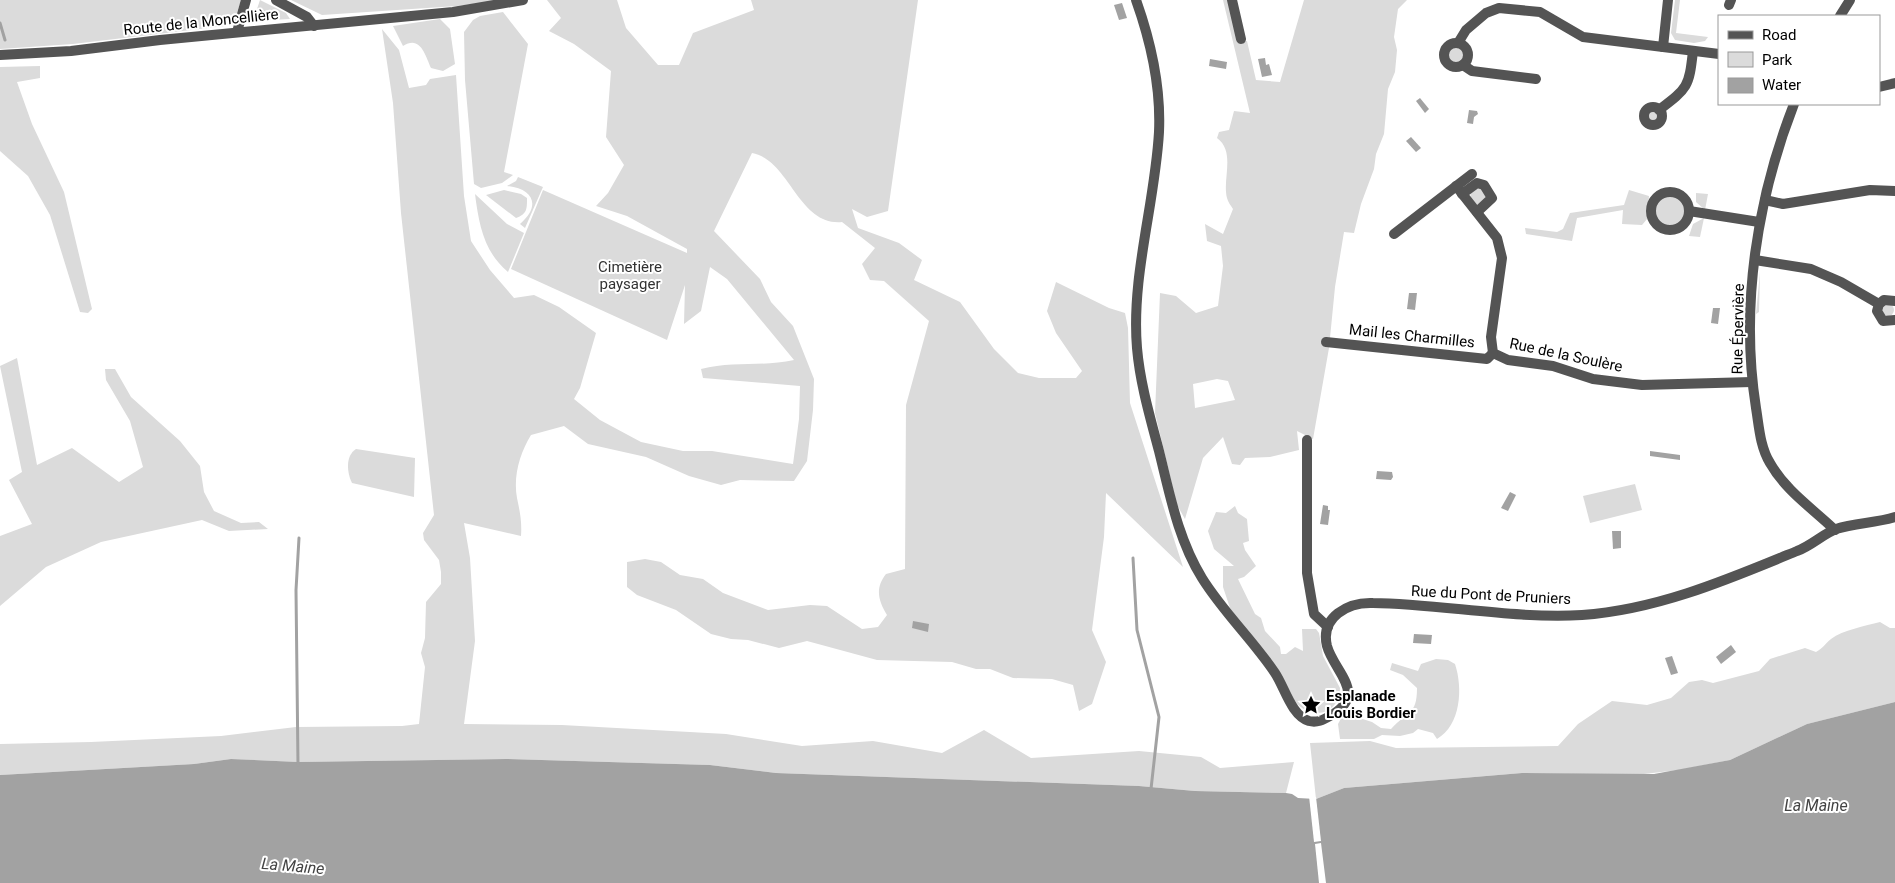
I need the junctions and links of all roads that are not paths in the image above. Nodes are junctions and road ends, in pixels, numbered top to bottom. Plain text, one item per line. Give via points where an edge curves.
1 (246, 0) edge
2 (276, 0) edge
3 (523, 0) edge
4 (1136, 0) edge
5 (1232, 0) edge
6 (1668, 0) edge
7 (1850, 0) edge
8 (1841, 15) edge
9 (314, 26) junction
10 (236, 32) junction
11 (1240, 39) dead end
12 (1458, 43) junction
13 (1663, 47) junction
14 (1693, 51) junction
15 (1718, 54) edge
16 (0, 56) edge
17 (1463, 65) junction
18 (1536, 79) dead end
19 (1895, 83) edge
20 (1880, 87) edge
21 (1794, 105) edge
22 (1659, 110) dead end
23 (1472, 174) dead end
24 (1459, 190) junction
25 (1895, 191) edge
26 (1765, 200) junction
27 (1689, 211) dead end
28 (1477, 212) junction
29 (1760, 222) junction
30 (1394, 234) dead end
31 (1755, 260) junction
32 (1895, 301) edge
33 (1879, 304) junction
34 (1895, 320) edge
35 (1326, 342) dead end
36 (1493, 354) junction
37 (1752, 382) junction
38 (1307, 440) dead end
39 (1895, 517) edge
40 (1835, 530) junction
41 (1328, 627) junction

1 - 10 street
2 - 9 street via 307,17
3 - 9 street, Route de la Moncellière via 453,12
4 - 41 street via 1156,77 1159,129 1137,316 1137,348 1144,393 1176,521 1203,579 1278,677 1297,714 1315,722 1340,710 1348,691 1327,645
5 - 11 street
6 - 13 street
7 - 8 street
9 - 10 street, Route de la Moncellière
10 - 16 street, Route de la Moncellière
12 - 13 street via 1466,30 1486,13 1499,8 1540,12 1583,37
12 - 17 street via 1468,52 1468,59
12 - 17 street via 1447,47 1444,57 1451,66
13 - 14 street
14 - 15 street
14 - 22 street via 1688,85
17 - 18 street via 1472,71
19 - 20 street
21 - 26 street, Rue Épervière via 1780,140
23 - 24 street
24 - 28 street, Rue de la Soulère
24 - 28 street via 1475,184 1484,185 1492,198
24 - 30 street
25 - 26 street via 1870,190 1783,204
26 - 29 street, Rue Épervière
27 - 29 street
28 - 36 street, Rue de la Soulère via 1497,238 1502,258 1491,337
29 - 31 street, Rue Épervière
31 - 33 street via 1811,269 1842,282
31 - 37 street, Rue Épervière via 1751,302
32 - 33 street via 1884,300
33 - 34 street via 1877,312 1880,318 1886,322
35 - 36 street, Mail les Charmilles via 1484,358
36 - 37 street, Rue de la Soulère via 1508,360 1553,366 1593,379 1642,385
37 - 40 street, Rue Épervière via 1768,461 1794,496
38 - 41 street via 1308,579 1314,614
39 - 40 street, Rue du Pont de Pruniers
40 - 41 street, Rue du Pont de Pruniers via 1803,549 1686,593 1633,608 1584,615 1545,615 1362,602 1340,610

